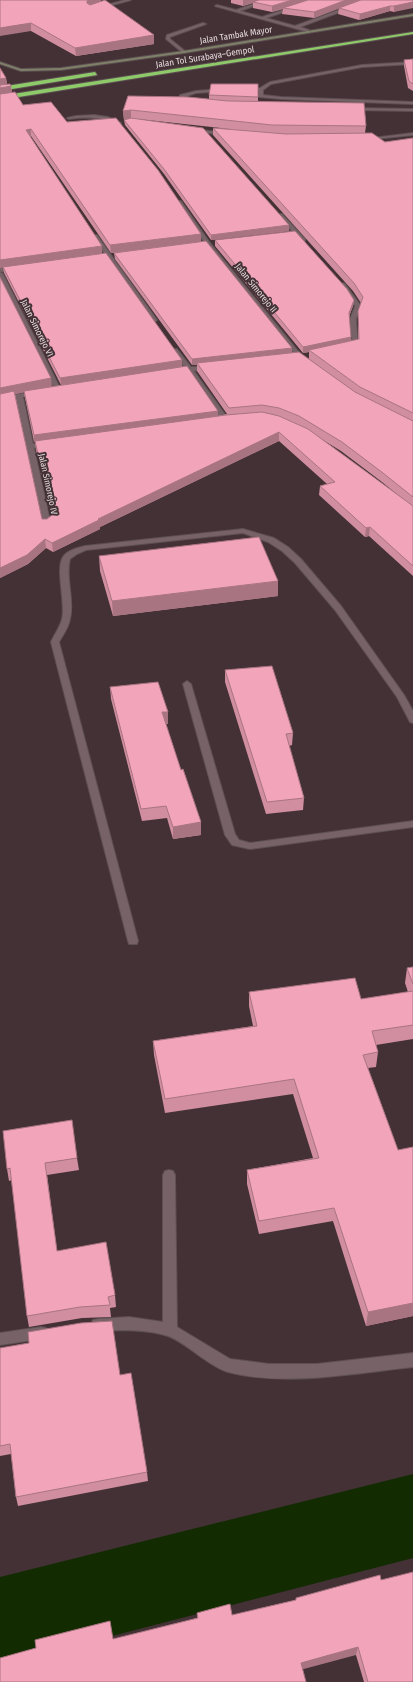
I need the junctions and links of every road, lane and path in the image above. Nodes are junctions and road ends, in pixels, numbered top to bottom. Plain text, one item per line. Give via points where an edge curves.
1 (129, 0) edge
2 (269, 0) edge
3 (318, 0) edge
4 (370, 0) edge
5 (217, 6) dead end
6 (90, 10) edge
7 (236, 11) junction
8 (413, 15) edge
9 (263, 18) junction
10 (204, 24) dead end
11 (297, 27) junction
12 (308, 31) junction
13 (413, 33) edge
14 (184, 52) junction
15 (0, 63) edge
16 (413, 63) edge
17 (103, 73) dead end
18 (0, 89) edge
19 (239, 89) edge
20 (261, 89) junction
21 (231, 90) edge
22 (260, 96) junction
23 (0, 98) edge
24 (260, 102) edge
25 (412, 104) edge
26 (194, 105) edge
27 (344, 109) edge
28 (413, 110) edge
29 (69, 118) dead end
30 (127, 121) edge
31 (119, 123) junction
32 (124, 129) edge
33 (190, 129) edge
34 (205, 131) junction
35 (413, 134) edge
36 (232, 135) edge
37 (210, 137) edge
38 (356, 140) edge
39 (174, 194) edge
40 (276, 210) edge
41 (91, 230) edge
42 (296, 233) junction
43 (289, 234) edge
44 (216, 243) edge
45 (208, 244) junction
46 (306, 244) edge
47 (201, 245) edge
48 (116, 255) edge
49 (108, 256) junction
50 (101, 257) edge
51 (23, 267) edge
52 (0, 270) edge
53 (0, 274) edge
54 (340, 282) edge
55 (157, 325) edge
56 (171, 344) edge
57 (341, 349) edge
58 (313, 354) edge
59 (300, 357) junction
60 (292, 358) edge
61 (220, 366) edge
62 (312, 366) edge
63 (189, 369) junction
64 (173, 372) edge
65 (65, 389) edge
66 (58, 390) junction
67 (50, 392) edge
68 (42, 393) edge
69 (19, 396) junction
70 (0, 399) edge
71 (210, 422) edge
72 (54, 443) edge
73 (30, 446) junction
74 (47, 526) edge
75 (187, 684) dead end
76 (413, 720) edge
77 (413, 824) edge
78 (133, 941) dead end
79 (169, 1175) dead end
80 (82, 1326) edge
81 (170, 1330) junction
82 (52, 1331) edge
83 (0, 1339) edge
84 (413, 1360) edge

1 - 6 street
2 - 7 street
3 - 9 street
4 - 11 street
5 - 7 street
7 - 9 street
8 - 12 main road, Jalan Tambak Mayor
9 - 11 street
10 - 14 street via 168,36 168,39
11 - 12 street
12 - 14 main road, Jalan Tambak Mayor
13 - 23 highway, Jalan Tol Surabaya–Gempol
14 - 15 main road, Jalan Tambak Mayor via 61,69 21,70
16 - 20 street via 347,69 270,83
17 - 18 highway
19 - 20 street
20 - 22 street
21 - 26 street via 190,93 181,98
22 - 24 street
22 - 25 street
27 - 28 street
29 - 31 street via 92,115
30 - 31 street
31 - 32 street
33 - 34 street
34 - 36 street
34 - 37 street
35 - 38 street
39 - 45 street, Jalan Simorejo II
40 - 42 street
41 - 49 street
42 - 43 street
42 - 46 street
44 - 45 street
45 - 47 street
45 - 59 street, Jalan Simorejo II
48 - 49 street
49 - 50 street
49 - 55 street
51 - 52 street
53 - 66 street, Jalan Simorejo VI
54 - 57 street via 358,306 354,319 355,346
56 - 63 street
58 - 59 street
59 - 60 street
59 - 62 street, Jalan Simorejo II
61 - 63 street
63 - 64 street
63 - 71 street via 229,419
65 - 66 street
66 - 67 street
68 - 69 street
69 - 70 street
69 - 73 street, Jalan Simorejo IV
72 - 73 street, Jalan Simorejo IV
73 - 74 street, Jalan Simorejo IV
75 - 77 street via 230,835 236,843 250,846
76 - 78 street via 401,697 338,608 298,561 286,549 271,540 243,531 85,548 66,558 66,620 55,642
79 - 81 street
80 - 81 street via 129,1324
81 - 84 street via 228,1365 269,1371 317,1371
82 - 83 street

